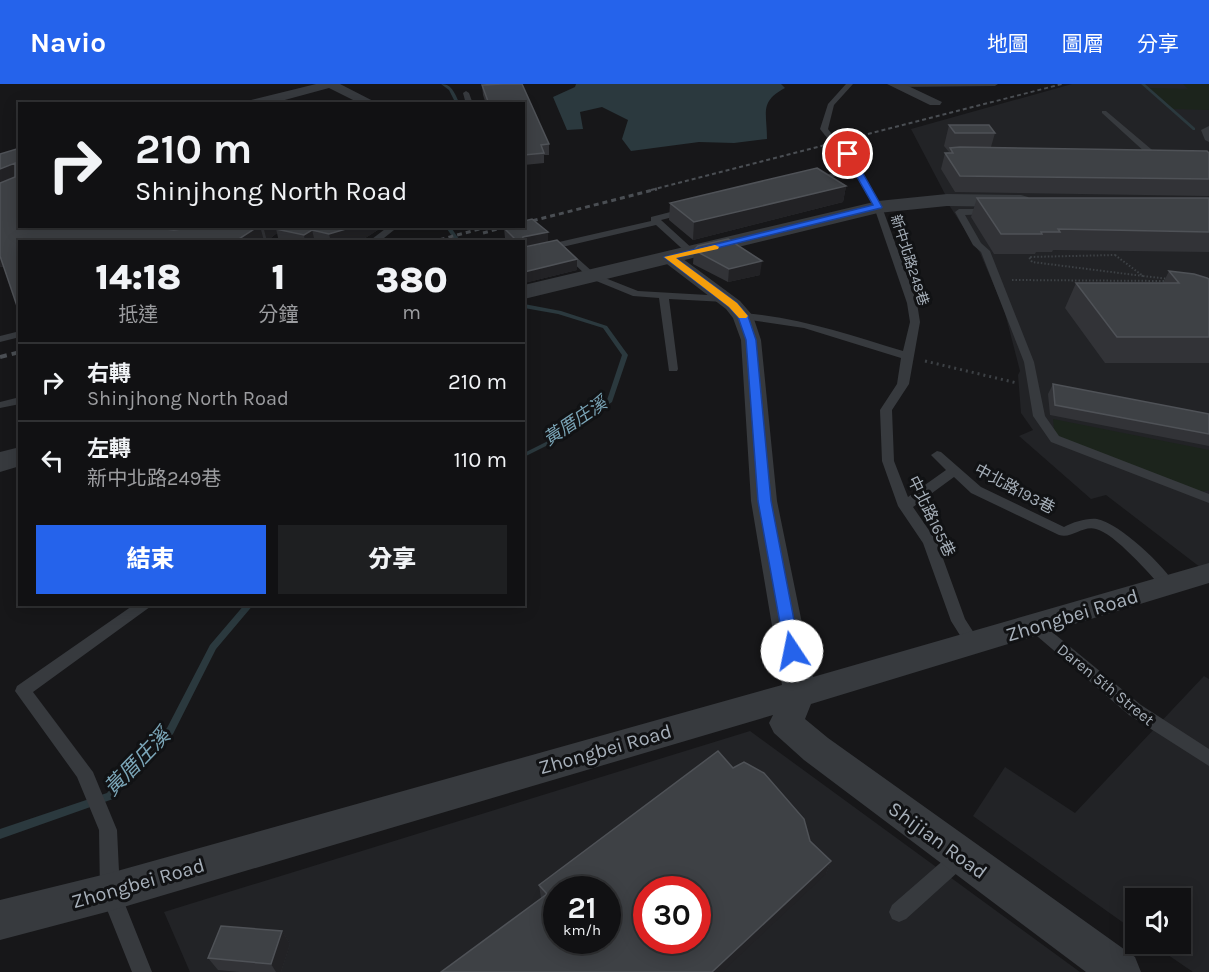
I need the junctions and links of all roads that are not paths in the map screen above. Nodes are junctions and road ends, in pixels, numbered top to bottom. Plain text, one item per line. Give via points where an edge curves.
1 (330, 84) edge
2 (850, 84) edge
3 (995, 84) edge
4 (895, 85) edge
5 (466, 93) dead end
6 (260, 102) edge
7 (369, 102) edge
8 (469, 102) edge
9 (935, 102) dead end
10 (1104, 112) dead end
11 (1209, 128) edge
12 (1209, 140) edge
13 (1150, 162) edge
14 (1162, 162) junction
15 (1173, 162) edge
16 (857, 169) junction
17 (801, 183) edge
18 (1037, 206) joint
19 (878, 207) junction
20 (699, 208) edge
21 (658, 222) junction
22 (391, 228) edge
23 (376, 239) edge
24 (559, 244) junction
25 (525, 253) edge
26 (692, 253) junction
27 (669, 257) junction
28 (592, 276) junction
29 (525, 292) edge
30 (664, 297) junction
31 (734, 307) junction
32 (18, 334) edge
33 (0, 339) edge
34 (907, 356) junction
35 (673, 369) dead end
36 (18, 400) edge
37 (0, 405) edge
38 (937, 455) dead end
39 (18, 457) edge
40 (0, 462) edge
41 (954, 471) junction
42 (1209, 499) edge
43 (905, 506) junction
44 (1194, 580) edge
45 (144, 606) edge
46 (1035, 626) junction
47 (973, 644) junction
48 (800, 693) junction
49 (1209, 758) edge
50 (961, 857) junction
51 (110, 892) junction
52 (899, 912) dead end
53 (0, 920) edge
54 (142, 972) edge
55 (1119, 972) edge

1 - 6 street
1 - 7 street
2 - 16 lane, 新中北路248巷 via 831,104 824,129
3 - 4 lane
4 - 9 street
5 - 8 lane
10 - 14 lane
11 - 12 lane via 1205,130
13 - 14 lane
14 - 15 lane
16 - 17 lane
16 - 19 lane, 新中北路248巷
18 - 19 street via 947,200
18 - 42 lane via 959,212 977,245 985,251 997,280 1029,362 1039,416 1055,439
19 - 26 street
19 - 34 lane, 新中北路248巷 via 912,303 915,322
20 - 21 lane via 654,219
21 - 24 lane
21 - 26 lane
22 - 23 lane
24 - 25 lane
24 - 28 lane
26 - 27 street
27 - 28 street
27 - 31 street
28 - 29 street
28 - 30 lane via 636,294
30 - 31 lane
30 - 35 lane
31 - 34 lane
31 - 48 street via 751,340 764,501
32 - 33 lane
34 - 43 lane, 中北路165巷 via 903,384 886,411 888,461
36 - 37 lane
38 - 41 lane, 中北路193巷
39 - 40 street
41 - 43 lane
41 - 44 lane, 中北路193巷 via 976,490 1064,532 1085,524 1102,525 1149,563
43 - 47 lane, 中北路165巷 via 930,542 958,621
44 - 46 street, Zhongbei Road
45 - 51 lane via 23,691 84,772 108,830
46 - 47 street, Zhongbei Road
46 - 49 lane, Daren 5th Street via 1134,710
47 - 48 street, Zhongbei Road
48 - 50 street, Shijian Road via 786,723
48 - 51 street, Zhongbei Road
50 - 52 lane
50 - 55 street, Shijian Road
51 - 53 street, Zhongbei Road
51 - 54 lane

